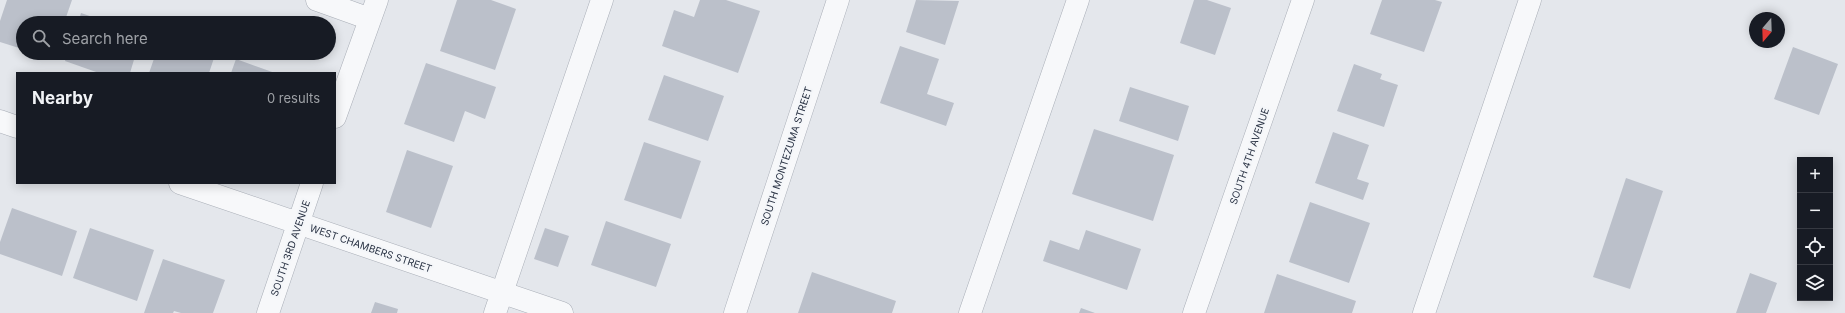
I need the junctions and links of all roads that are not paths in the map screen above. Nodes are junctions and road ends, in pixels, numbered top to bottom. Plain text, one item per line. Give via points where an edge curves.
1 (317, 0) edge
2 (602, 0) edge
3 (838, 0) edge
4 (1078, 0) edge
5 (1303, 0) edge
6 (1530, 0) edge
7 (373, 9) edge
8 (336, 114) edge
9 (0, 121) edge
10 (16, 127) edge
11 (183, 184) edge
12 (312, 184) edge
13 (298, 223) junction
14 (502, 292) junction
15 (268, 313) edge
16 (495, 313) edge
17 (562, 313) edge
18 (735, 313) edge
19 (970, 313) edge
20 (1194, 313) edge
21 (1424, 313) edge

1 - 7 street
2 - 14 street
3 - 18 street, SOUTH MONTEZUMA STREET
4 - 19 street
5 - 20 street, SOUTH 4TH AVENUE
6 - 21 street
7 - 8 street
9 - 10 street
11 - 13 street, WEST CHAMBERS STREET
12 - 13 street, SOUTH 3RD AVENUE
13 - 14 street, WEST CHAMBERS STREET
13 - 15 street, SOUTH 3RD AVENUE
14 - 16 street
14 - 17 street, WEST CHAMBERS STREET

